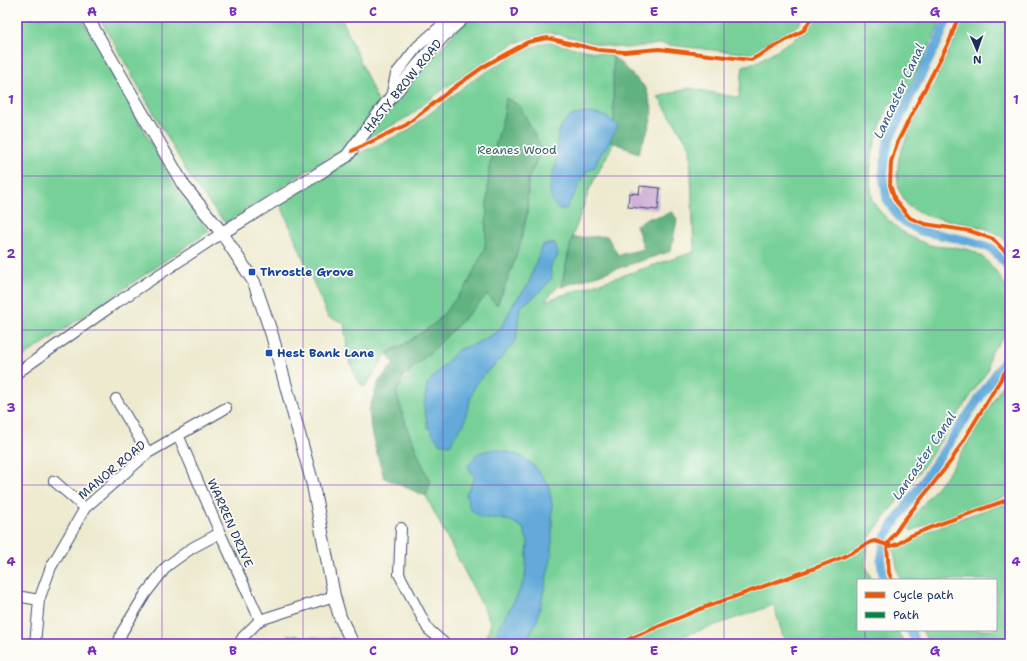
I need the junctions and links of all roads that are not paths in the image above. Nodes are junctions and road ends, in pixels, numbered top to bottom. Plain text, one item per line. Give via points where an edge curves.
1 (87, 17) edge
2 (451, 17) edge
3 (464, 17) edge
4 (391, 97) junction
5 (222, 233) junction
6 (17, 373) edge
7 (116, 399) dead end
8 (226, 408) dead end
9 (178, 437) junction
10 (148, 454) junction
11 (54, 481) dead end
12 (85, 508) junction
13 (401, 528) dead end
14 (220, 533) junction
15 (17, 596) edge
16 (334, 596) junction
17 (39, 600) junction
18 (260, 620) junction
19 (35, 644) edge
20 (118, 644) edge
21 (239, 644) edge
22 (353, 644) edge
23 (446, 644) edge

1 - 5 street via 184,186
2 - 4 street via 417,47 396,74
3 - 4 street, HASTY BROW ROAD via 443,36
4 - 5 street, HASTY BROW ROAD via 347,156
5 - 6 street
5 - 16 street via 254,282 272,336 313,485
7 - 10 street
8 - 9 street, MANOR ROAD
9 - 10 street, MANOR ROAD
9 - 14 street, WARREN DRIVE
10 - 12 street, MANOR ROAD
11 - 12 street
12 - 17 street, MANOR ROAD via 51,567
13 - 23 street via 399,574 428,629
14 - 18 street, WARREN DRIVE
14 - 20 street via 192,548 167,566 146,593 122,632
15 - 17 street
16 - 18 street
16 - 22 street via 340,617
17 - 19 street, MANOR ROAD
18 - 21 street

